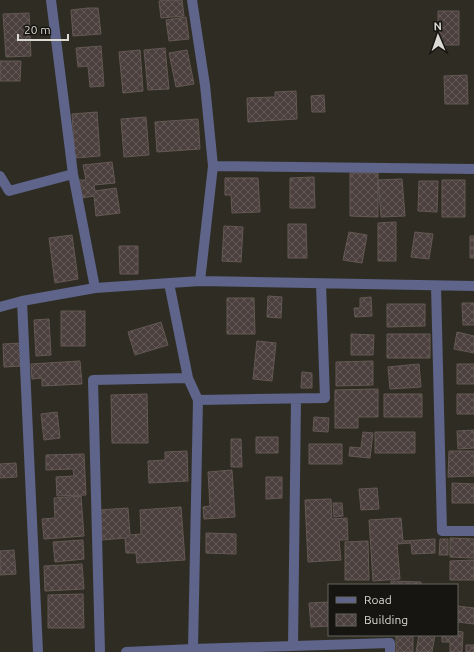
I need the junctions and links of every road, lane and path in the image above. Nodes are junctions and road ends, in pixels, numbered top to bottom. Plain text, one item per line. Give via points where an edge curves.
1 (51, 0) edge
2 (192, 0) edge
3 (213, 166) junction
4 (474, 169) edge
5 (74, 174) junction
6 (0, 176) edge
7 (200, 281) junction
8 (169, 283) junction
9 (322, 284) junction
10 (436, 286) junction
11 (474, 286) edge
12 (95, 288) junction
13 (22, 301) junction
14 (0, 307) edge
15 (188, 378) junction
16 (296, 399) junction
17 (198, 400) junction
18 (474, 531) edge
19 (293, 646) junction
20 (193, 649) junction
21 (38, 652) edge
22 (100, 652) edge
23 (126, 652) edge
24 (390, 652) edge

1 - 5 street
2 - 3 street
3 - 4 street
3 - 7 street
5 - 6 street via 9,191
5 - 12 street
7 - 8 street
7 - 9 street
8 - 12 street
8 - 15 street
9 - 10 street
9 - 16 street via 326,398
10 - 11 street
10 - 18 street via 442,531
12 - 13 street
13 - 14 street
13 - 21 street
15 - 17 street
15 - 22 street via 93,380
16 - 17 street
16 - 19 street
17 - 20 street
19 - 20 street
19 - 24 street via 390,643
20 - 23 street

